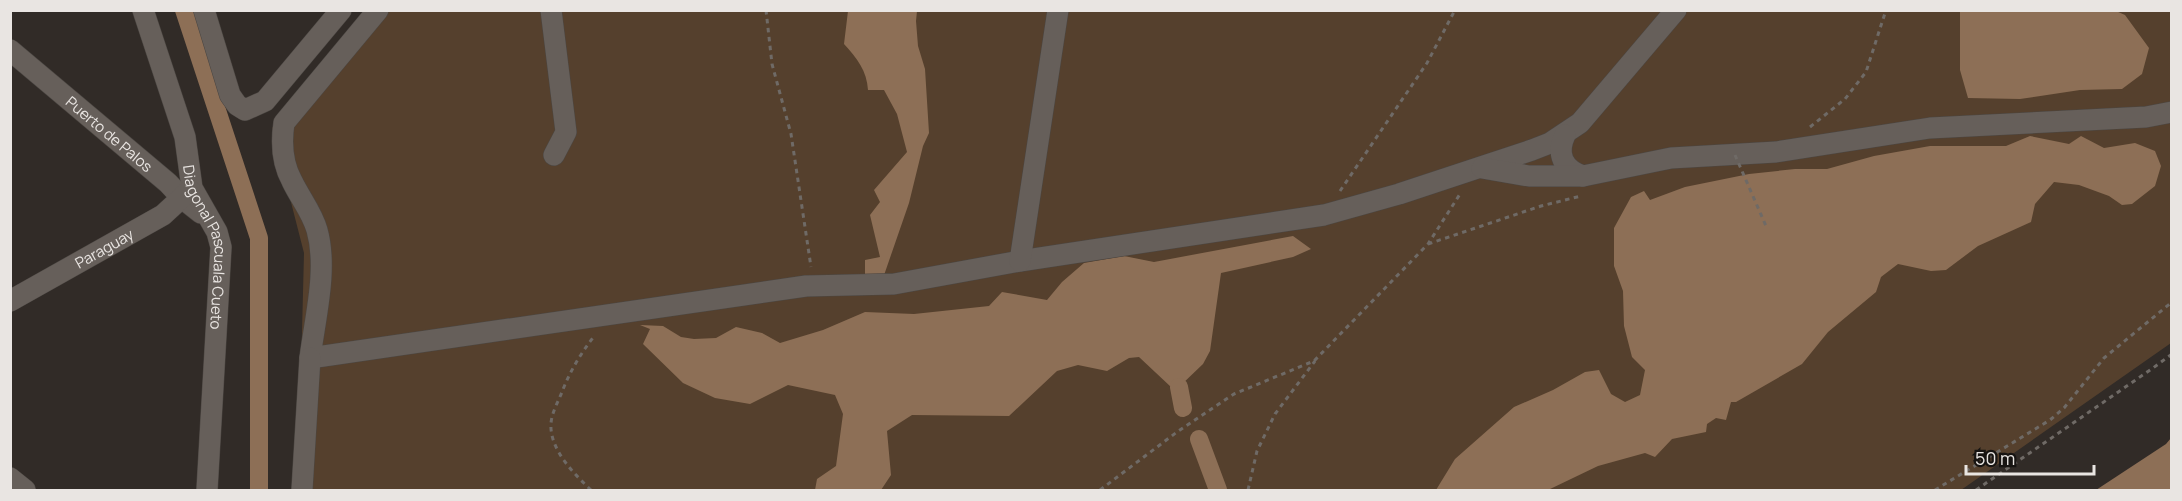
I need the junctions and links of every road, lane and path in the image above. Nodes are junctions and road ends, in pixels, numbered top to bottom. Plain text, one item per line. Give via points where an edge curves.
1 (143, 10) edge
2 (204, 10) edge
3 (341, 10) edge
4 (378, 10) edge
5 (551, 10) edge
6 (766, 10) edge
7 (1058, 10) edge
8 (1455, 10) edge
9 (1676, 10) edge
10 (10, 50) edge
11 (2172, 112) edge
12 (1565, 135) junction
13 (554, 155) dead end
14 (1735, 155) junction
15 (1472, 171) junction
16 (1583, 176) junction
17 (187, 193) junction
18 (1324, 215) junction
19 (209, 219) joint
20 (1766, 226) dead end
21 (1020, 261) junction
22 (806, 286) junction
23 (10, 302) edge
24 (2172, 302) edge
25 (605, 315) junction
26 (2172, 354) edge
27 (310, 358) junction
28 (1315, 359) junction
29 (10, 478) edge
30 (25, 490) edge
31 (207, 490) edge
32 (302, 490) edge
33 (591, 490) edge
34 (1100, 490) edge
35 (1248, 490) edge
36 (1935, 490) edge
37 (1976, 490) edge

1 - 17 street, Diagonal Pascuala Cueto via 185,137
2 - 3 street via 230,95 245,110 265,101
4 - 27 street via 284,123 284,159 292,182 312,215 321,248
5 - 13 street via 566,132
6 - 22 path via 772,64 791,134 810,262
7 - 21 street
8 - 18 path via 1427,63
9 - 12 street via 1580,123
10 - 17 street, Puerto de Palos via 168,183
11 - 14 street via 2146,117 1930,128
12 - 15 street
12 - 16 street via 1561,155 1565,165
14 - 16 street via 1671,158
14 - 20 path, bridge
15 - 16 street
15 - 18 street
15 - 28 path via 1428,244
17 - 19 street, Puerto de Palos
17 - 23 street, Paraguay via 163,215
18 - 21 street
19 - 31 street, Diagonal Pascuala Cueto via 221,247
21 - 22 street via 894,284
22 - 25 street
24 - 36 path via 2104,358 2050,420
25 - 27 street
25 - 33 path via 570,370 551,426 560,454
26 - 37 path
27 - 32 street
28 - 34 path via 1234,394
28 - 35 path via 1275,414 1257,451
29 - 30 street

